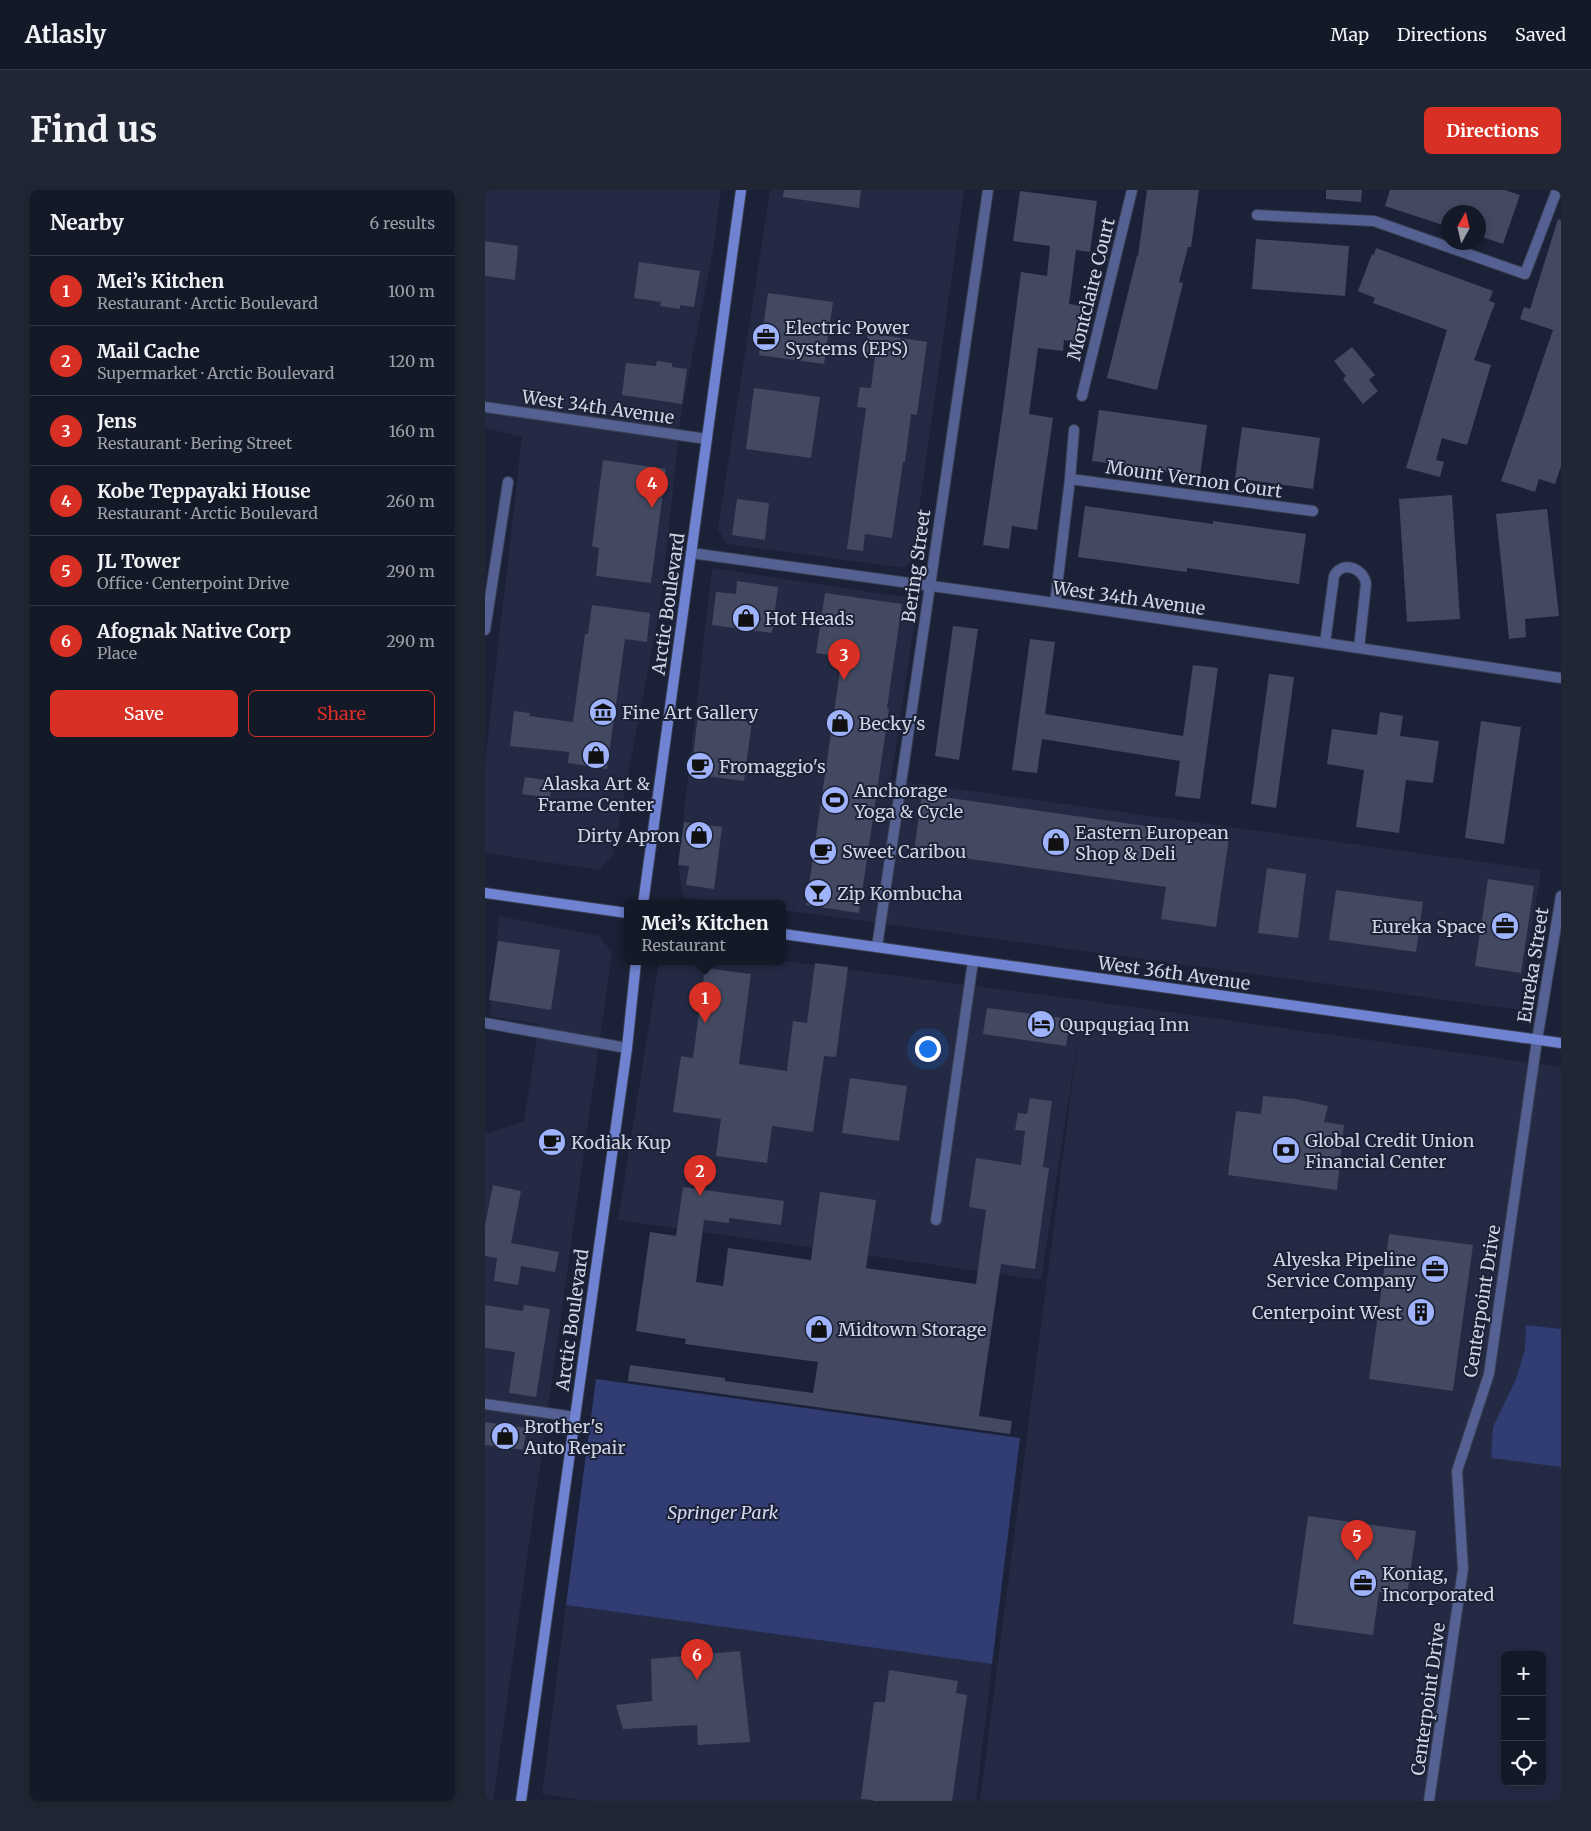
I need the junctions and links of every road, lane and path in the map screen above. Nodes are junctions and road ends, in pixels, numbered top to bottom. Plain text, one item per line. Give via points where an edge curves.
1 (741, 190) edge
2 (988, 190) edge
3 (1132, 190) edge
4 (1557, 190) edge
5 (1257, 215) dead end
6 (1082, 396) dead end
7 (485, 407) edge
8 (1074, 430) dead end
9 (707, 439) junction
10 (1070, 479) junction
11 (508, 482) dead end
12 (1313, 511) dead end
13 (691, 553) junction
14 (929, 587) junction
15 (1055, 603) junction
16 (485, 630) edge
17 (1325, 643) junction
18 (1359, 648) junction
19 (1561, 678) edge
20 (485, 893) edge
21 (1561, 896) edge
22 (644, 900) edge
23 (624, 913) edge
24 (786, 934) edge
25 (877, 947) junction
26 (973, 961) junction
27 (636, 965) edge
28 (485, 1023) edge
29 (1537, 1040) junction
30 (1561, 1044) edge
31 (627, 1048) junction
32 (936, 1220) dead end
33 (485, 1404) edge
34 (575, 1417) junction
35 (521, 1801) edge
36 (1429, 1801) edge

1 - 9 main road, Arctic Boulevard
2 - 14 street, Bering Street
3 - 6 street, Montclaire Court
4 - 5 street via 1525,274 1374,221
7 - 9 street, West 34th Avenue
8 - 10 street
9 - 13 main road, Arctic Boulevard
10 - 12 street, Mount Vernon Court
10 - 15 street
11 - 16 street
13 - 14 street, West 34th Avenue
13 - 22 main road, Arctic Boulevard
14 - 15 street, West 34th Avenue
14 - 25 street, Bering Street
15 - 17 street, West 34th Avenue
17 - 18 street, West 34th Avenue
17 - 18 street via 1334,576 1336,571 1346,566 1361,573 1366,584
18 - 19 street, West 34th Avenue
20 - 23 main road
21 - 29 street, Eureka Street
24 - 25 main road, West 36th Avenue
25 - 26 main road, West 36th Avenue
26 - 29 main road, West 36th Avenue
26 - 32 street
27 - 31 main road, Arctic Boulevard
28 - 31 street
29 - 30 main road, West 36th Avenue
29 - 36 street, Centerpoint Drive via 1489,1374 1457,1471 1463,1569
31 - 34 main road, Arctic Boulevard
33 - 34 street
34 - 35 main road, Arctic Boulevard

